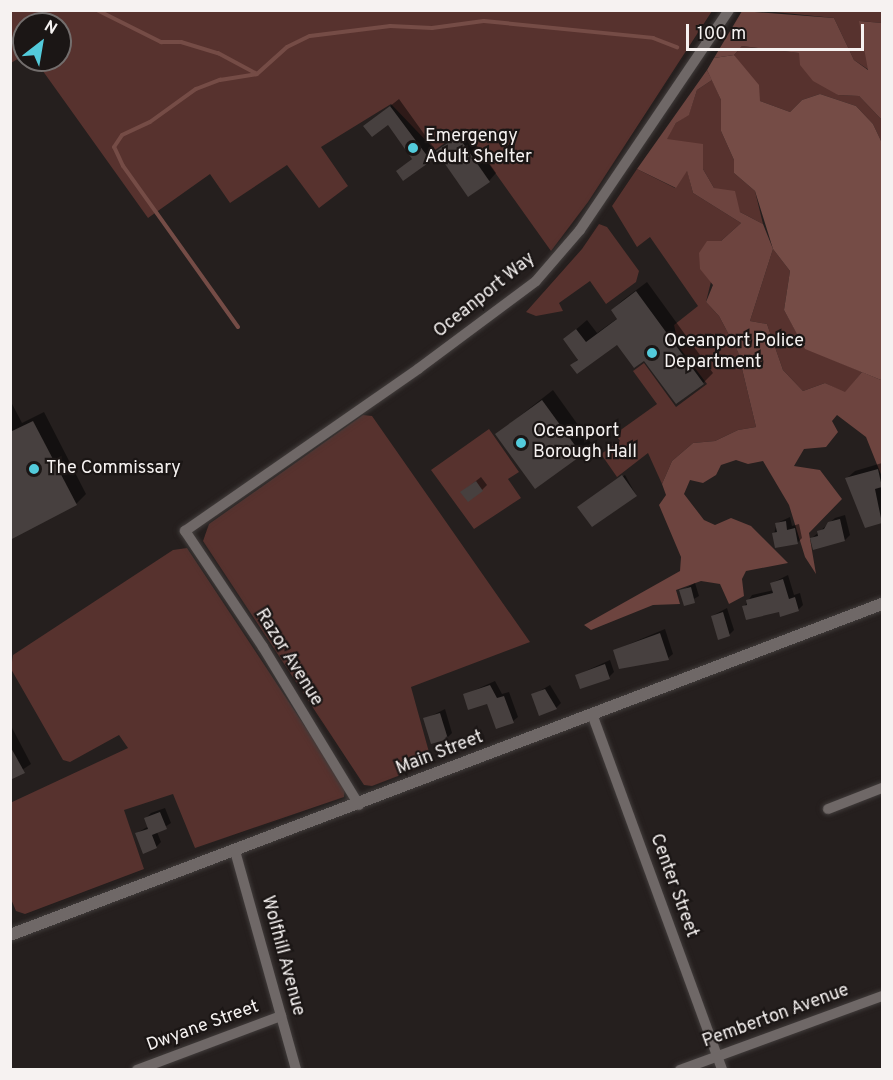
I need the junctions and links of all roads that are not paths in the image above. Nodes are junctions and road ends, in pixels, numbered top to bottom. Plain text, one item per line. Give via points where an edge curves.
1 (729, 10) edge
2 (185, 531) joint
3 (882, 604) edge
4 (592, 714) junction
5 (882, 788) edge
6 (359, 805) junction
7 (828, 809) dead end
8 (235, 851) junction
9 (10, 935) edge
10 (882, 996) edge
11 (282, 1016) junction
12 (717, 1056) junction
13 (137, 1070) edge
14 (296, 1070) edge
15 (680, 1070) edge
16 (722, 1070) edge

1 - 2 street, Oceanport Way via 580,230 536,281 418,369
2 - 6 street, Razor Avenue via 263,646
3 - 4 street, Main Street
4 - 6 street, Main Street
4 - 12 street, Center Street
5 - 7 street
6 - 8 street, Main Street
8 - 9 street, Main Street
8 - 11 street, Wolfhill Avenue
10 - 12 street, Pemberton Avenue
11 - 13 street, Dwyane Street
11 - 14 street, Wolfhill Avenue
12 - 15 street, Pemberton Avenue
12 - 16 street, Center Street

